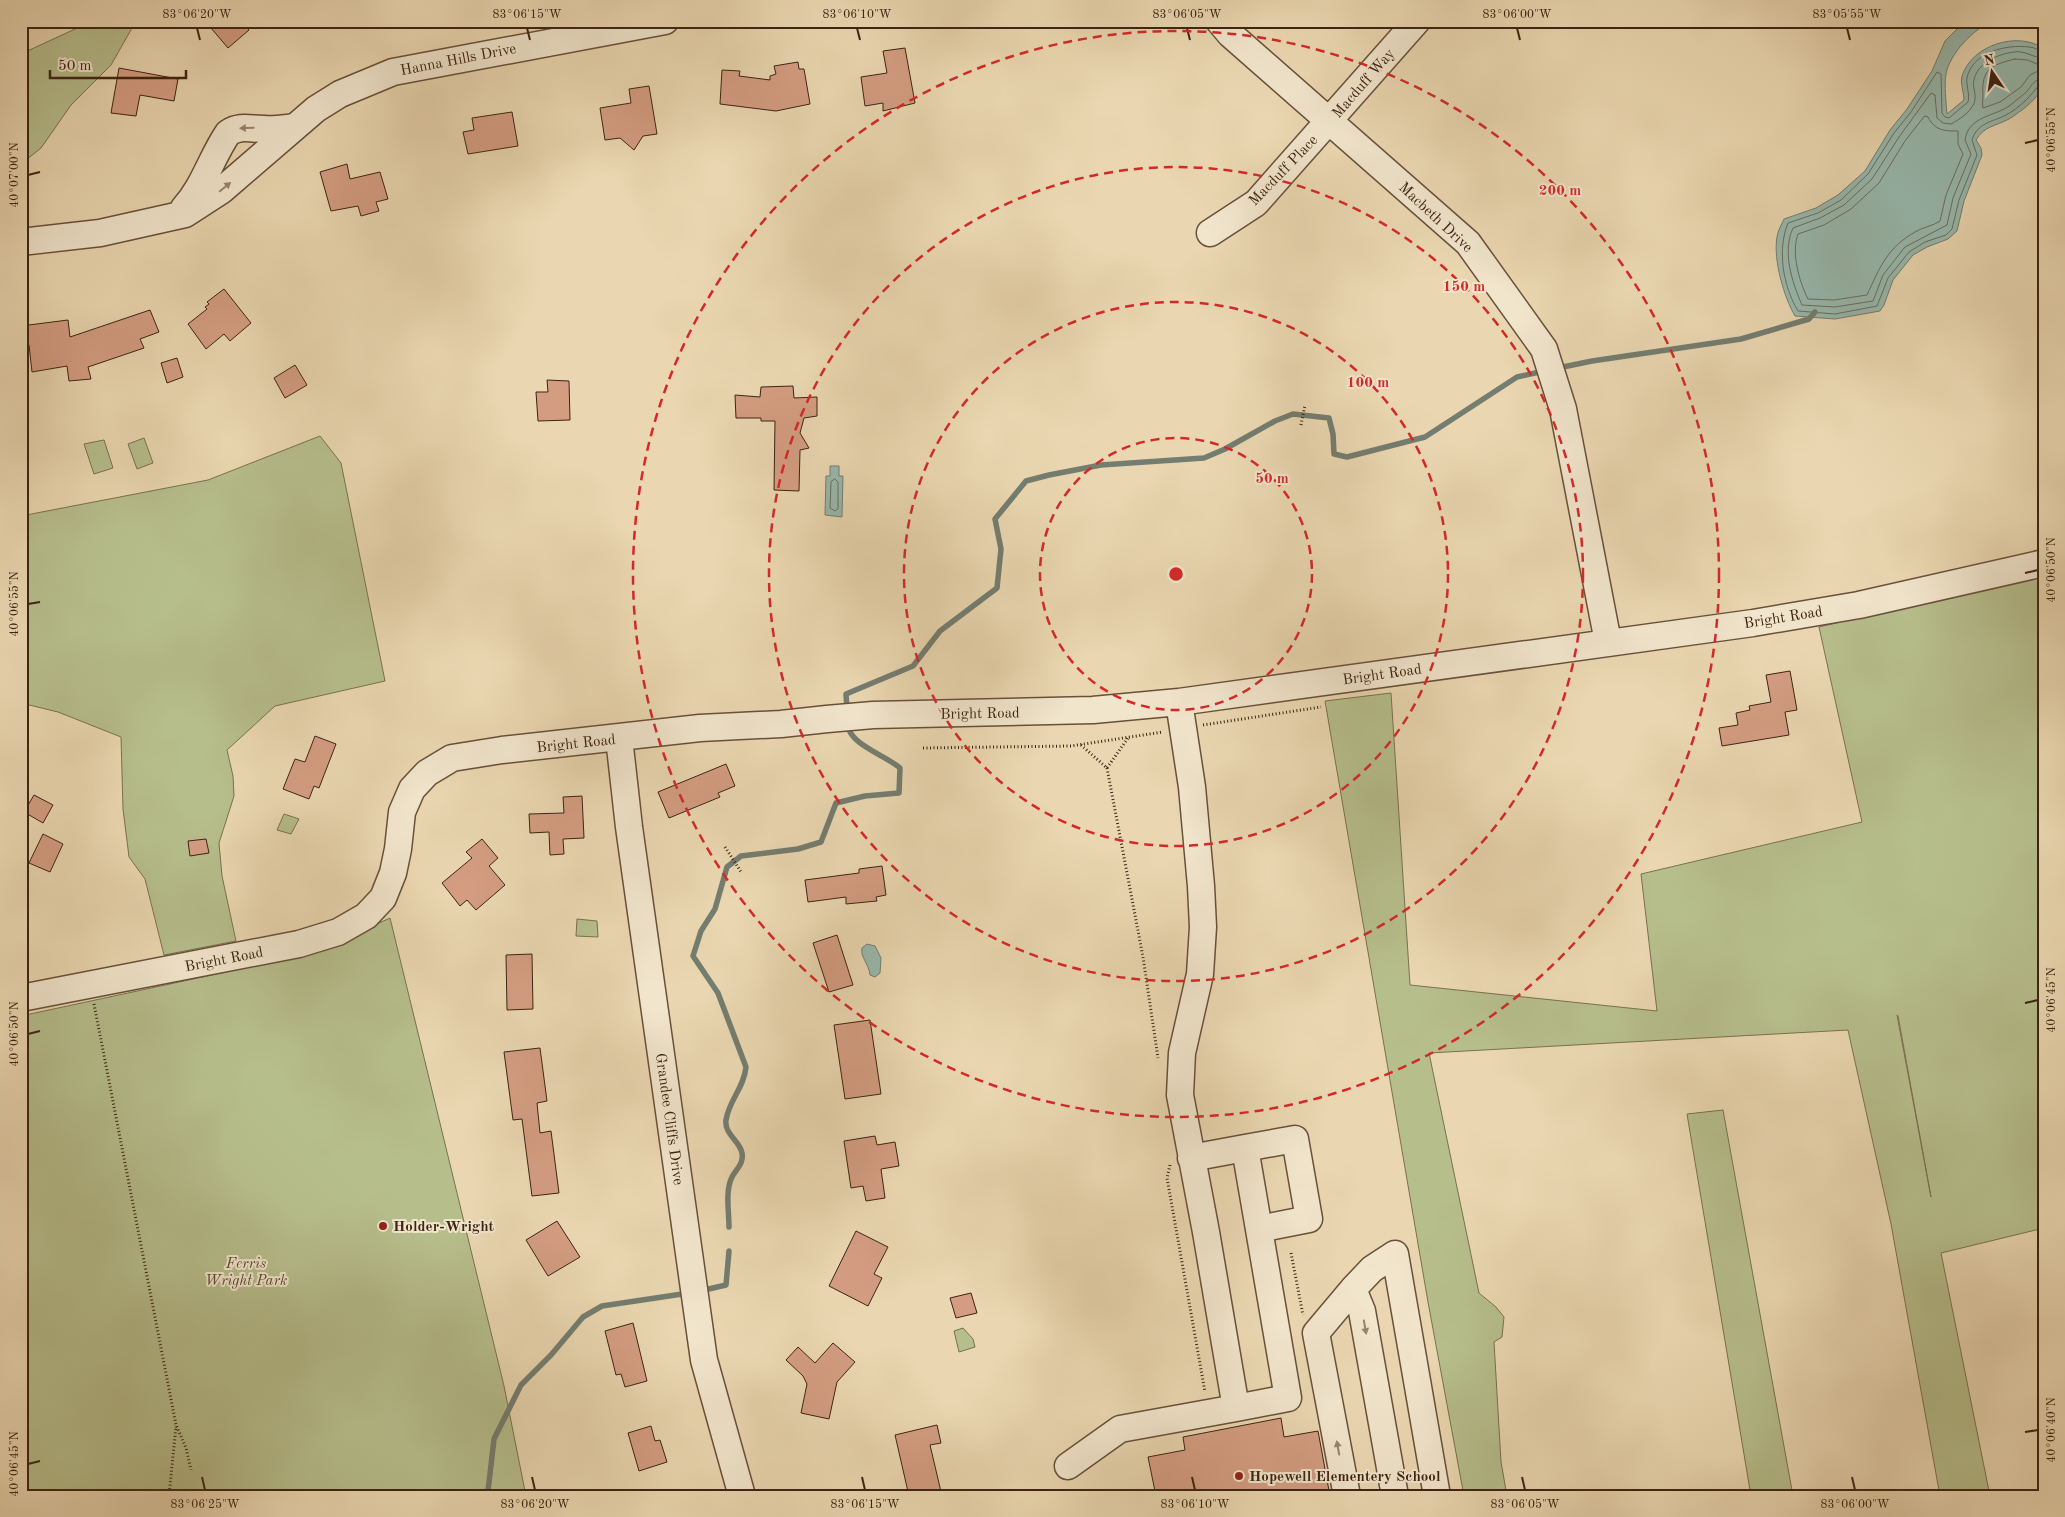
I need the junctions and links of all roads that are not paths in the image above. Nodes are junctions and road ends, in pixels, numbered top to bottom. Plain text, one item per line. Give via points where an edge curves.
1 (665, 21) edge
2 (1219, 21) edge
3 (1417, 21) edge
4 (1329, 122) junction
5 (295, 127) junction
6 (181, 215) junction
7 (1210, 233) dead end
8 (21, 242) edge
9 (2044, 563) edge
10 (1608, 642) junction
11 (1180, 702) junction
12 (619, 738) junction
13 (21, 998) edge
14 (1245, 1148) junction
15 (1191, 1158) junction
16 (1259, 1228) junction
17 (1353, 1289) junction
18 (1328, 1391) junction
19 (1288, 1398) junction
20 (1236, 1408) junction
21 (1068, 1466) dead end
22 (742, 1496) edge
23 (1347, 1496) edge
24 (1395, 1496) edge
25 (1437, 1496) edge

1 - 5 street, Hanna Hills Drive via 393,72 340,94
2 - 4 street, Macbeth Drive
3 - 4 street, Macduff Way
4 - 7 street, Macduff Place via 1256,203
4 - 10 street, Macbeth Drive via 1468,243 1544,349 1563,409
6 -> 5 street, Hanna Hills Drive via 222,190
5 -> 6 street via 233,130
6 - 8 street, Hanna Hills Drive via 100,233
9 - 10 street, Bright Road via 1859,605
10 - 11 street, Bright Road
11 - 12 street, Bright Road via 1092,710 873,716 700,728
11 - 15 street via 1192,787 1203,927 1200,974 1182,1053 1180,1095
12 - 13 street, Bright Road via 452,758 427,772 412,789 402,812 393,873 383,898 366,916 338,932 299,944
12 - 22 street, Grandee Cliffs Drive via 704,1360
14 - 15 street
14 - 16 street
14 - 16 street via 1295,1139 1309,1219
15 - 20 street
16 - 19 street
17 - 18 street via 1316,1333
17 -> 24 street via 1362,1311
17 - 25 street via 1372,1269 1395,1254
18 - 19 street
23 -> 18 street
19 - 20 street
20 - 21 street via 1120,1429

